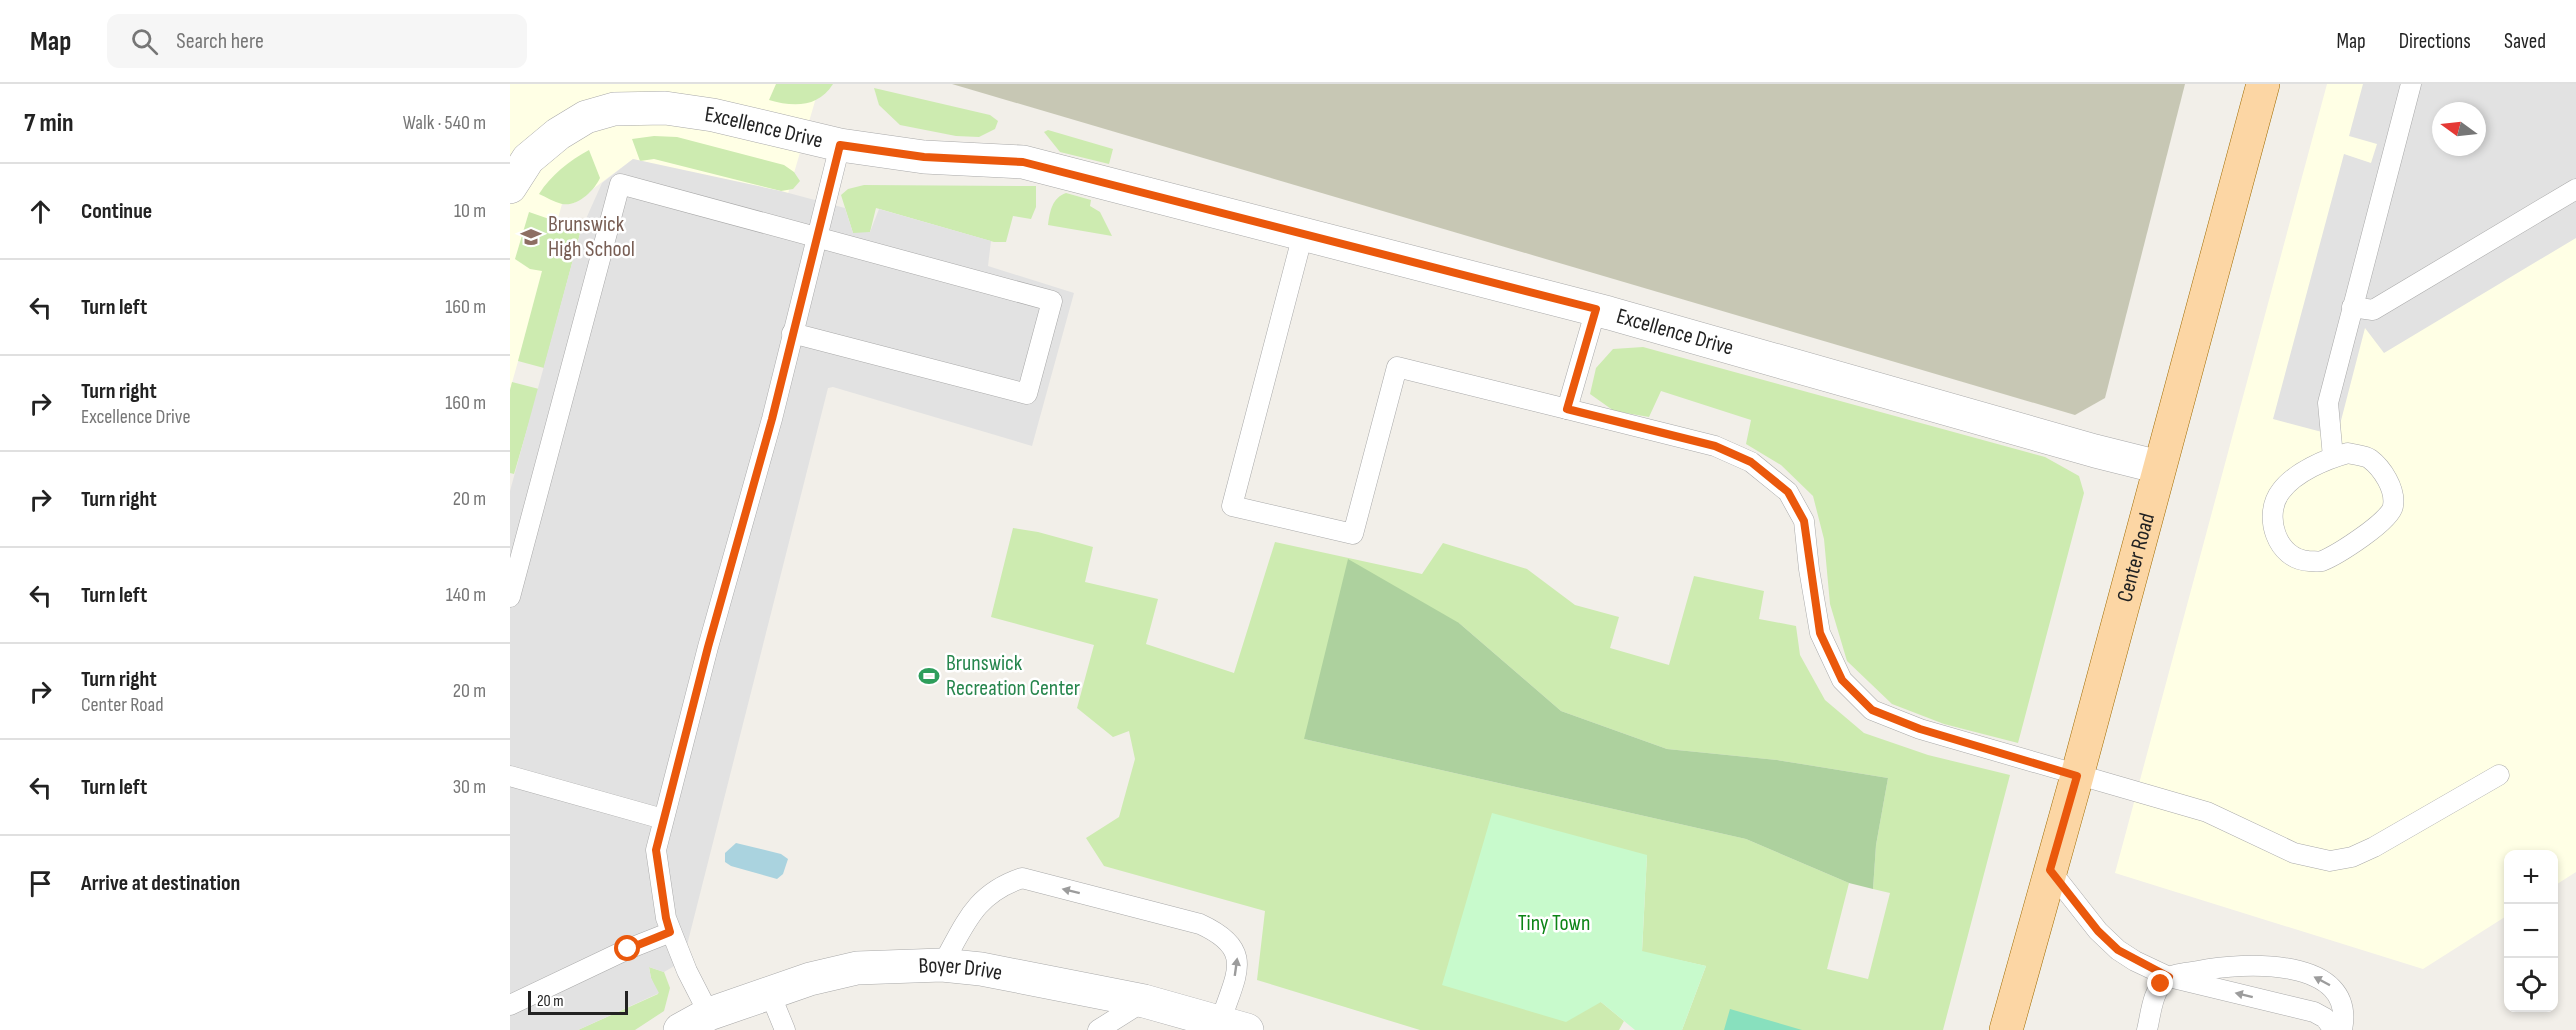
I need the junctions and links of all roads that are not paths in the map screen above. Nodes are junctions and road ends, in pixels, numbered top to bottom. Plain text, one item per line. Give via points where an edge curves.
1 (2263, 84) edge
2 (2411, 84) edge
3 (840, 145) junction
4 (510, 187) edge
5 (2576, 189) edge
6 (1303, 234) junction
7 (816, 236) junction
8 (2352, 307) junction
9 (1596, 309) junction
10 (792, 333) junction
11 (1567, 409) junction
12 (2333, 457) junction
13 (2159, 467) junction
14 (510, 597) edge
15 (2499, 775) dead end
16 (510, 776) edge
17 (2077, 776) junction
18 (663, 819) junction
19 (2050, 870) junction
20 (670, 932) junction
21 (942, 965) junction
22 (2169, 977) junction
23 (769, 991) junction
24 (1144, 1001) junction
25 (510, 1005) edge
26 (710, 1014) junction
27 (1234, 1026) edge
28 (680, 1030) edge
29 (785, 1030) edge
30 (1098, 1030) edge
31 (2006, 1030) edge
32 (2147, 1030) edge
33 (2334, 1030) edge
34 (2342, 1030) edge

1 - 13 main road, Center Road
2 - 8 lane
3 - 4 street, Excellence Drive via 713,115 665,108 614,109 586,117 558,134 528,159
3 - 6 street, Excellence Drive via 924,157 1023,162
3 - 7 lane
5 - 8 lane via 2373,310
6 - 9 street, Excellence Drive
6 - 11 lane via 1232,506 1353,534 1397,368
7 - 10 lane
7 - 10 lane via 1052,301 1027,394
7 - 14 lane via 620,184
8 - 12 lane via 2328,404
9 - 11 lane
9 - 13 street, Excellence Drive
10 - 18 lane
11 - 17 lane via 1715,446 1751,462 1788,492 1804,521 1820,633 1842,680 1872,710 1920,729
12 - 12 lane via 2295,477 2280,491 2274,507 2277,539 2286,553 2304,561 2320,562 2334,555 2387,518 2393,506 2382,470 2368,457 2348,453
13 - 17 main road, Center Road
15 - 17 lane via 2374,847 2330,861 2294,853 2207,812
16 - 18 lane
17 - 19 main road, Center Road
18 - 20 lane via 656,850
19 - 22 lane via 2118,950
19 - 31 main road, Center Road
20 - 25 lane
20 - 26 lane
21 - 23 street, Boyer Drive via 857,968
21 - 24 street, Boyer Drive
27 -> 21 lane via 1239,962 1236,950 1214,930 1022,878 983,898
22 - 32 lane via 2156,993
33 -> 22 lane via 2314,1012
34 -> 22 lane via 2344,1010 2340,996 2330,984 2307,974 2250,964
23 - 26 street, Boyer Drive
23 - 29 lane
24 - 27 street, Boyer Drive
24 - 30 lane
26 - 28 street, Boyer Drive

